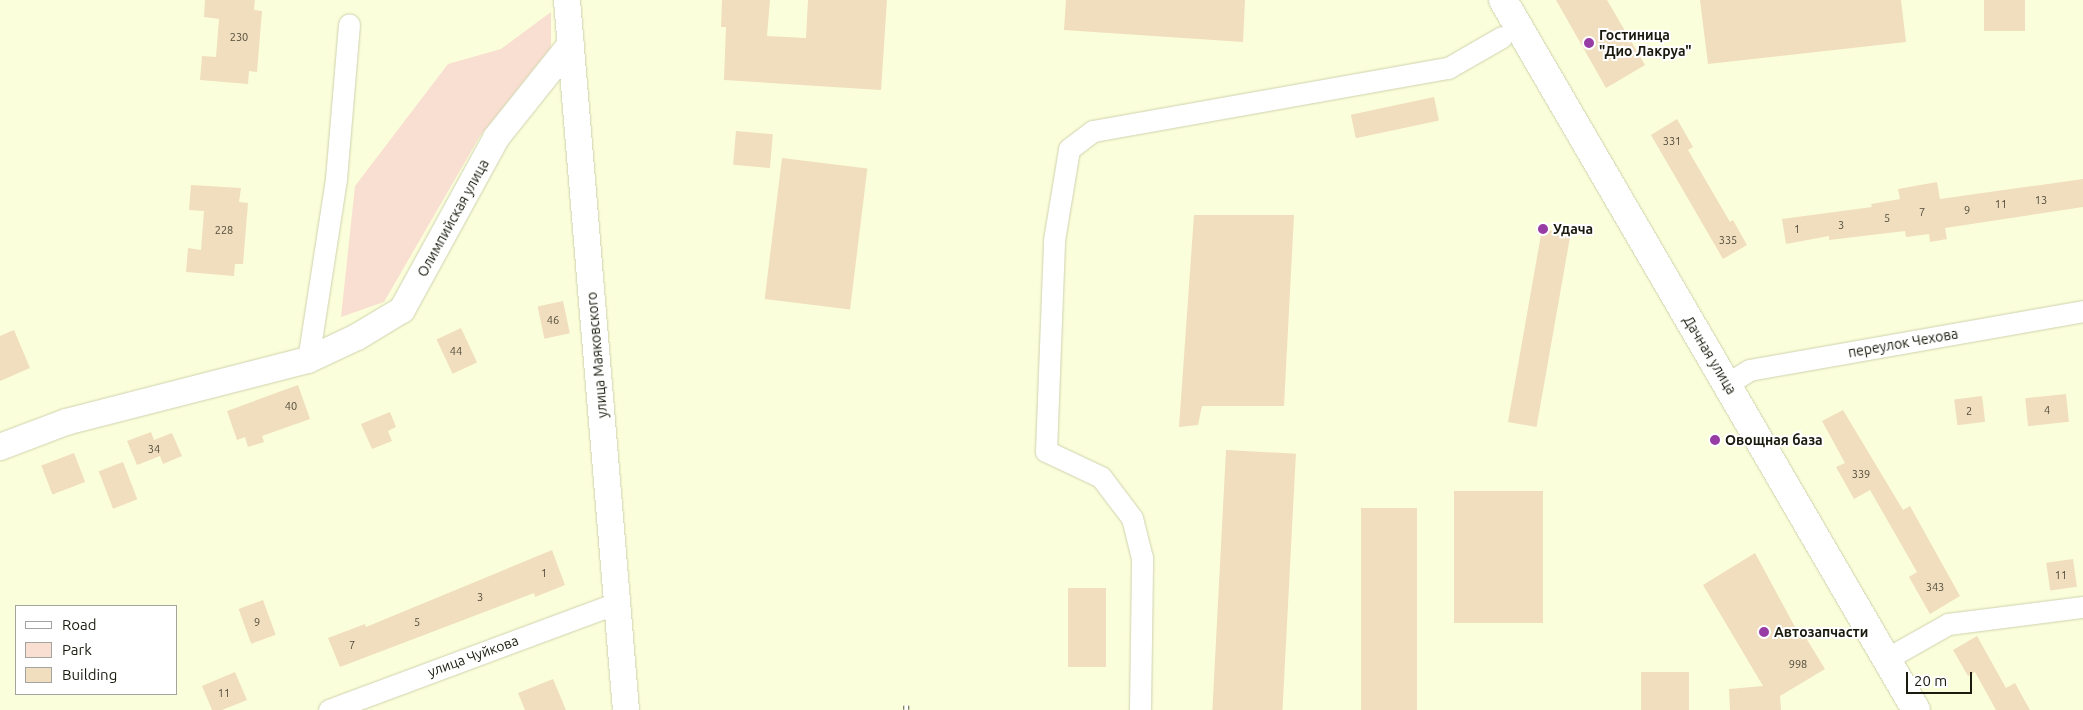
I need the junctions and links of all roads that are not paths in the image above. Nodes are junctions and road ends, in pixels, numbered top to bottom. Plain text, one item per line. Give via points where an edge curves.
1 (567, 0) edge
2 (1483, 0) edge
3 (1503, 0) edge
4 (349, 25) dead end
5 (1510, 33) junction
6 (571, 44) junction
7 (2083, 312) edge
8 (308, 360) junction
9 (1719, 388) junction
10 (0, 447) edge
11 (617, 603) junction
12 (2083, 607) edge
13 (1879, 664) junction
14 (329, 710) edge
15 (626, 710) edge
16 (1140, 710) edge
17 (1895, 710) edge
18 (1916, 710) edge

1 - 6 street, улица Маяковского
2 - 5 main road, Дачная улица
3 - 5 main road, Дачная улица
4 - 8 street via 336,179
5 - 9 main road, Дачная улица
5 - 16 street via 1448,68 1093,131 1069,149 1054,240 1046,451 1101,477 1132,518 1142,558
6 - 8 street, Олимпийская улица via 496,138 402,310 357,337
6 - 11 street, улица Маяковского
7 - 9 street, переулок Чехова via 1749,370
8 - 10 street, Олимпийская улица via 66,422
9 - 13 main road, Дачная улица
11 - 14 street, улица Чуйкова
11 - 15 street, улица Маяковского
12 - 13 street via 1948,624
13 - 17 main road, Дачная улица
13 - 18 main road, Дачная улица

